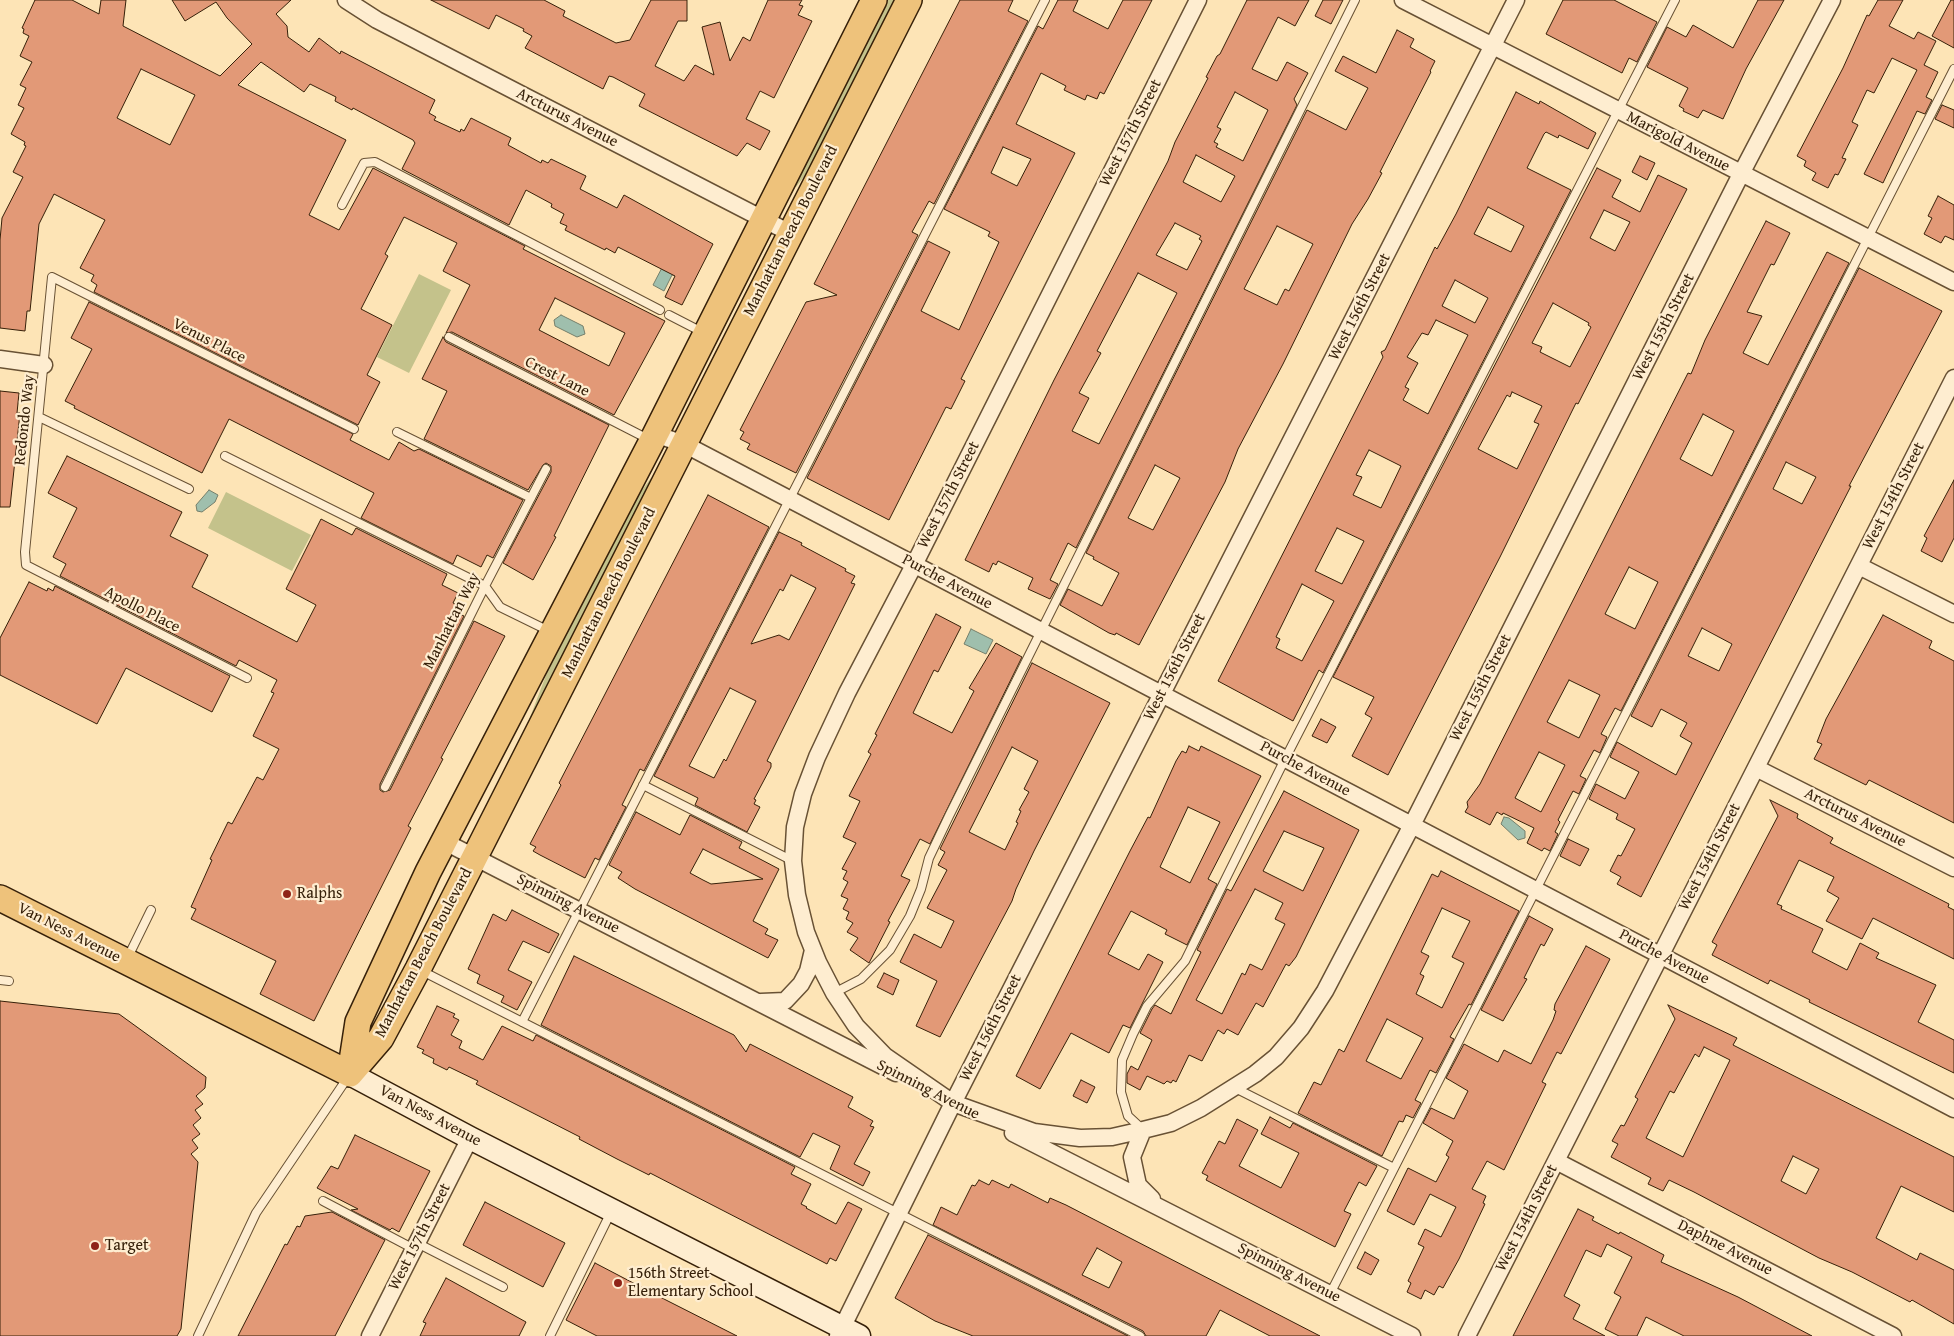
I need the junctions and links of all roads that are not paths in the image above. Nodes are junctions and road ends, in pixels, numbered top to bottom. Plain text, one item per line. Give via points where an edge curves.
1 (346, 0) edge
2 (874, 0) edge
3 (909, 0) edge
4 (1045, 0) edge
5 (1198, 0) edge
6 (1355, 0) edge
7 (1404, 0) edge
8 (1516, 0) edge
9 (1674, 0) edge
10 (1832, 0) edge
11 (1494, 46) junction
12 (1954, 69) edge
13 (1618, 111) junction
14 (1741, 174) junction
15 (342, 205) dead end
16 (763, 219) junction
17 (790, 233) junction
18 (1868, 238) junction
19 (52, 277) joint
20 (1954, 282) edge
21 (660, 310) dead end
22 (669, 315) dead end
23 (706, 334) junction
24 (449, 337) dead end
25 (0, 359) edge
26 (44, 365) junction
27 (1954, 378) edge
28 (39, 417) junction
29 (354, 429) dead end
30 (397, 432) dead end
31 (653, 437) junction
32 (684, 444) junction
33 (225, 456) dead end
34 (546, 469) dead end
35 (189, 489) dead end
36 (531, 498) junction
37 (791, 500) junction
38 (26, 564) joint
39 (914, 565) junction
40 (1859, 566) junction
41 (484, 586) junction
42 (1954, 614) edge
43 (1041, 631) junction
44 (553, 633) junction
45 (247, 678) dead end
46 (1161, 694) junction
47 (1285, 759) junction
48 (1756, 768) junction
49 (643, 785) junction
50 (385, 787) dead end
51 (1412, 825) junction
52 (445, 842) junction
53 (475, 857) junction
54 (793, 861) junction
55 (1954, 868) edge
56 (1535, 890) junction
57 (0, 898) edge
58 (151, 910) dead end
59 (579, 910) junction
60 (813, 950) junction
61 (1661, 955) junction
62 (125, 962) junction
63 (418, 969) junction
64 (0, 980) edge
65 (9, 981) dead end
66 (834, 993) junction
67 (759, 1002) junction
68 (522, 1022) junction
69 (350, 1074) junction
70 (1233, 1088) junction
71 (953, 1103) junction
72 (1954, 1109) edge
73 (1143, 1130) junction
74 (470, 1138) junction
75 (1556, 1161) junction
76 (1394, 1168) junction
77 (322, 1201) dead end
78 (1160, 1208) junction
79 (612, 1210) junction
80 (899, 1212) junction
81 (415, 1246) junction
82 (503, 1287) dead end
83 (1330, 1294) junction
84 (846, 1333) edge
85 (198, 1336) edge
86 (370, 1336) edge
87 (550, 1336) edge
88 (1140, 1336) edge
89 (1412, 1336) edge
90 (1467, 1336) edge
91 (1894, 1336) edge

1 - 16 street, Arcturus Avenue via 358,10
2 - 16 main road, Manhattan Beach Boulevard
3 - 17 main road, Manhattan Beach Boulevard
4 - 37 lane
5 - 39 street, West 157th Street
6 - 43 lane
7 - 11 street, Marigold Avenue
8 - 11 street, West 156th Street
9 - 13 lane
10 - 14 street, West 155th Street
11 - 13 street, Marigold Avenue
11 - 46 street, West 156th Street
12 - 18 lane
13 - 14 street, Marigold Avenue
13 - 47 lane
14 - 18 street, Marigold Avenue
14 - 51 street, West 155th Street
15 - 21 lane via 364,163 375,162
16 - 17 street, Arcturus Avenue
16 - 23 main road, Manhattan Beach Boulevard
17 - 32 main road, Manhattan Beach Boulevard
18 - 20 street, Marigold Avenue
18 - 56 lane
19 - 26 lane, Redondo Way
19 - 29 lane, Venus Place
22 - 23 lane
23 - 31 main road, Manhattan Beach Boulevard
24 - 31 lane, Crest Lane
25 - 26 street
26 - 28 lane, Redondo Way
27 - 40 street, West 154th Street
28 - 35 lane
28 - 38 lane, Redondo Way
30 - 36 lane
31 - 32 street, Purche Avenue
31 - 44 main road, Manhattan Beach Boulevard
32 - 37 street, Purche Avenue
32 - 53 main road, Manhattan Beach Boulevard
33 - 41 lane
34 - 36 lane, Manhattan Way
36 - 41 lane, Manhattan Way
37 - 39 street, Purche Avenue
37 - 49 lane
38 - 45 lane, Apollo Place
39 - 43 street, Purche Avenue
39 - 54 street, West 157th Street via 817,757 802,794
40 - 42 street
40 - 48 street, West 154th Street
41 - 44 lane via 500,607
41 - 50 lane, Manhattan Way
43 - 46 street, Purche Avenue
43 - 66 lane via 948,816 910,916 890,950 861,979
44 - 52 main road, Manhattan Beach Boulevard
46 - 47 street, Purche Avenue
46 - 71 street, West 156th Street
47 - 51 street, Purche Avenue
47 - 73 lane via 1185,961 1147,1006 1122,1060 1120,1092 1128,1116
48 - 55 street, Arcturus Avenue
48 - 61 street, West 154th Street
49 - 54 lane
49 - 59 lane
51 - 56 street, Purche Avenue
51 - 70 street, West 155th Street via 1325,991 1301,1028 1276,1058
52 - 53 street, Spinning Avenue
52 - 69 main road, Manhattan Beach Boulevard via 358,1022
53 - 59 street, Spinning Avenue
53 - 63 main road, Manhattan Beach Boulevard
54 - 60 street, West 157th Street via 798,895
56 - 61 street, Purche Avenue
56 - 76 lane
57 - 62 main road, Van Ness Avenue
58 - 62 lane
59 - 67 street, Spinning Avenue
59 - 68 lane
60 - 66 street, West 157th Street
60 - 67 street via 808,972 785,1002
61 - 72 street, Purche Avenue
61 - 75 street, West 154th Street
62 - 69 main road, Van Ness Avenue
63 - 68 lane
63 - 69 main road, Manhattan Beach Boulevard via 381,1038
64 - 65 lane
66 - 71 street, West 157th Street via 856,1026 885,1056
67 - 71 street, Spinning Avenue
68 - 80 lane
69 - 74 main road, Van Ness Avenue
69 - 85 lane via 256,1213
70 - 73 street, West 155th Street via 1171,1123
70 - 76 lane
71 - 73 street, West 155th Street via 1034,1132 1080,1138 1112,1137
71 - 78 street, Spinning Avenue
71 - 80 street, West 156th Street
73 - 78 street via 1132,1157 1138,1185
74 - 79 main road, Van Ness Avenue
74 - 81 street, West 157th Street
75 - 90 street, West 154th Street
75 - 91 street, Daphne Avenue
76 - 83 lane
77 - 81 lane
78 - 83 street, Spinning Avenue
79 - 84 main road, Van Ness Avenue
79 - 87 lane
80 - 84 street, West 156th Street
80 - 88 lane
81 - 82 lane
81 - 86 street, West 157th Street
83 - 89 street, Spinning Avenue

